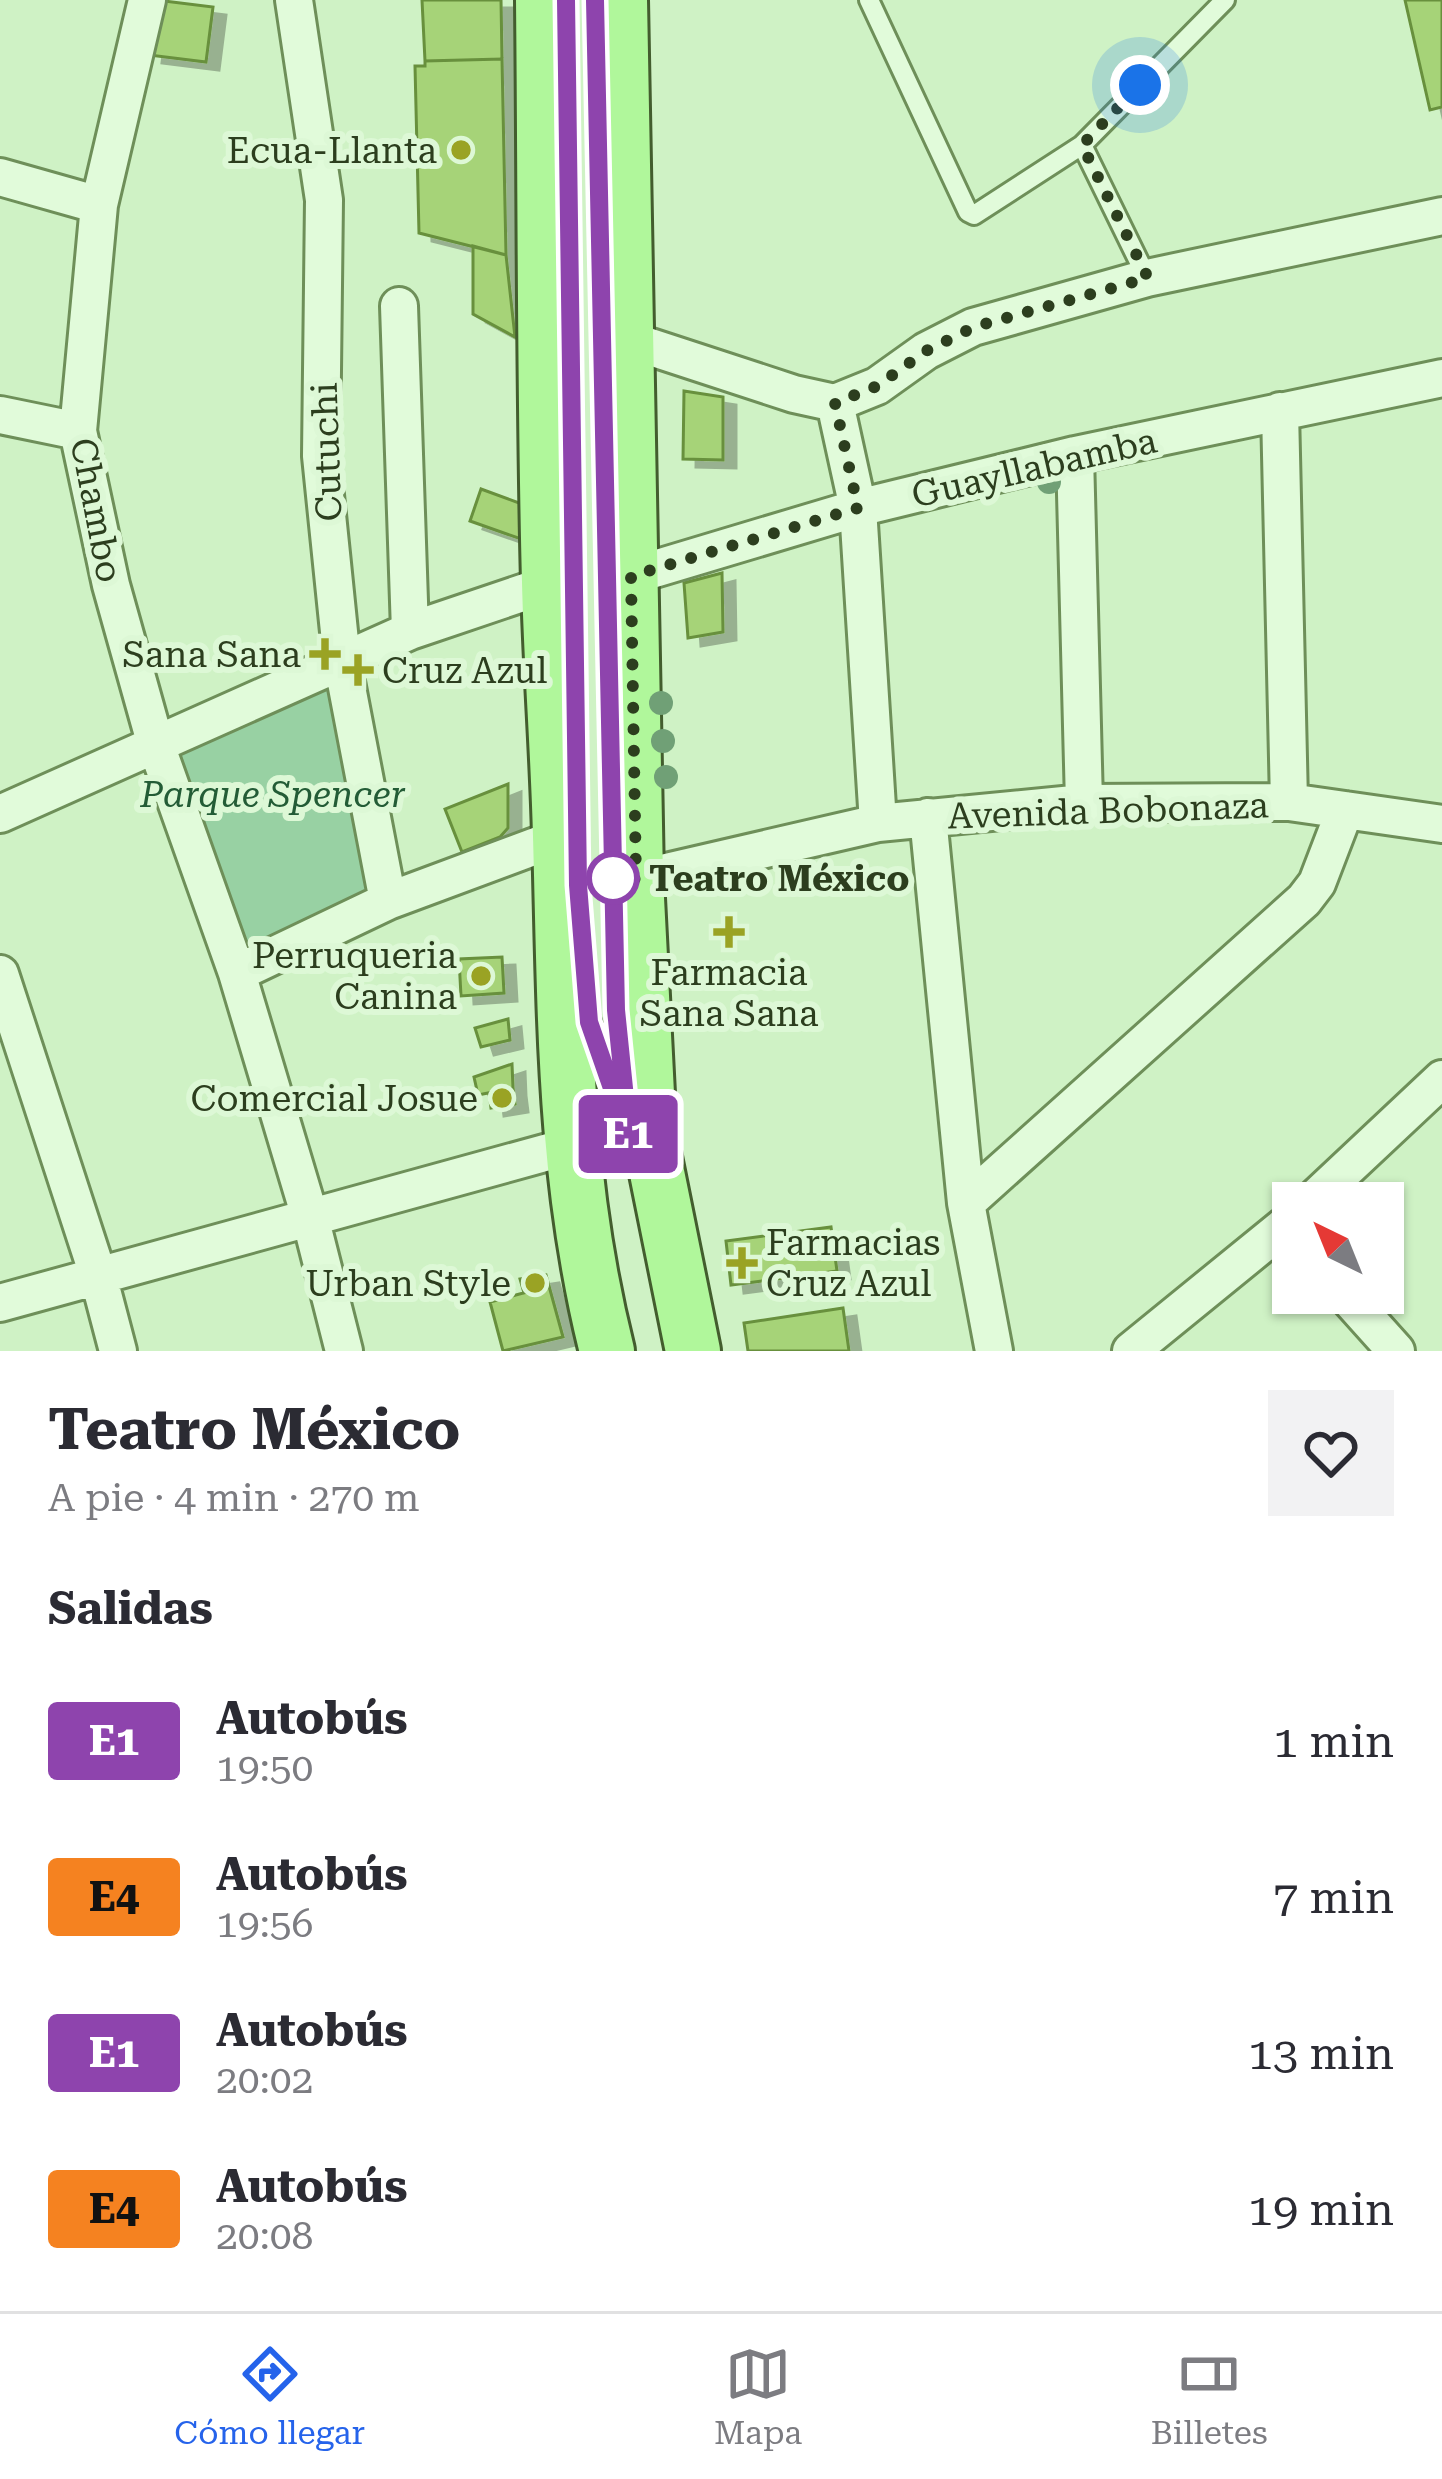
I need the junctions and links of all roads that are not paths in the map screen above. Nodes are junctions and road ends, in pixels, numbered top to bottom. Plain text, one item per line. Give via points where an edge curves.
1 (147, 0) edge
2 (294, 0) edge
3 (543, 0) edge
4 (620, 0) edge
5 (869, 0) edge
6 (1225, 0) edge
7 (1082, 145) junction
8 (0, 177) edge
9 (99, 205) junction
10 (1442, 216) edge
11 (1148, 278) junction
12 (399, 306) dead end
13 (626, 339) junction
14 (1442, 378) edge
15 (835, 403) junction
16 (1280, 411) junction
17 (0, 416) edge
18 (78, 431) junction
19 (1075, 455) junction
20 (858, 508) junction
21 (631, 576) junction
22 (549, 584) junction
23 (410, 631) junction
24 (342, 661) junction
25 (155, 742) junction
26 (576, 742) dead end
27 (1289, 802) junction
28 (1084, 803) junction
29 (1345, 811) junction
30 (0, 814) edge
31 (928, 817) junction
32 (878, 823) junction
33 (1442, 824) edge
34 (560, 837) junction
35 (636, 879) junction
36 (388, 901) junction
37 (584, 954) dead end
38 (237, 973) junction
39 (0, 974) edge
40 (587, 1000) dead end
41 (620, 1053) dead end
42 (1442, 1079) edge
43 (629, 1137) junction
44 (570, 1146) junction
45 (1335, 1182) edge
46 (966, 1203) junction
47 (310, 1216) junction
48 (1272, 1239) edge
49 (98, 1275) junction
50 (0, 1303) edge
51 (1363, 1314) edge
52 (118, 1351) edge
53 (344, 1351) edge
54 (608, 1351) edge
55 (683, 1351) edge
56 (693, 1351) edge
57 (994, 1351) edge
58 (1131, 1351) edge
59 (1396, 1351) edge

1 - 9 street, Chambo
2 - 24 street, Cutuchi via 324,200 321,456
3 - 22 main road
4 - 13 main road
5 - 7 lane via 968,212 981,212
6 - 7 lane
7 - 11 lane
8 - 9 street
9 - 18 street, Chambo
10 - 11 street
11 - 15 street via 974,327
12 - 23 street
13 - 15 street
13 - 21 main road
14 - 16 street, Guayllabamba
15 - 20 street
16 - 19 street, Guayllabamba
16 - 27 street
17 - 18 street
18 - 25 street, Chambo
19 - 20 street, Guayllabamba
19 - 28 street
20 - 21 street, Guayllabamba
20 - 32 street
21 - 35 main road
22 - 23 street
22 - 34 main road
23 - 24 street
24 - 25 street
24 - 36 street, Cutuchi
25 - 30 street
25 - 38 street, Chambo
26 - 37 lane
27 - 28 street, Avenida Bobonaza
27 - 29 street, Avenida Bobonaza
28 - 31 street, Avenida Bobonaza
29 - 33 street, Avenida Bobonaza
29 - 46 street via 1304,900
31 - 32 street, Avenida Bobonaza
31 - 46 street
32 - 35 street, Avenida Bobonaza
34 - 36 street
34 - 44 main road
35 - 56 main road via 649,1132
36 - 38 street
38 - 47 street, Chambo
39 - 49 street
40 - 43 lane
41 - 43 lane
42 - 45 street
43 - 55 lane
44 - 47 street
44 - 54 main road
46 - 57 street
47 - 49 street
47 - 53 street, Chambo
48 - 58 street
49 - 50 street
49 - 52 street
51 - 59 street

